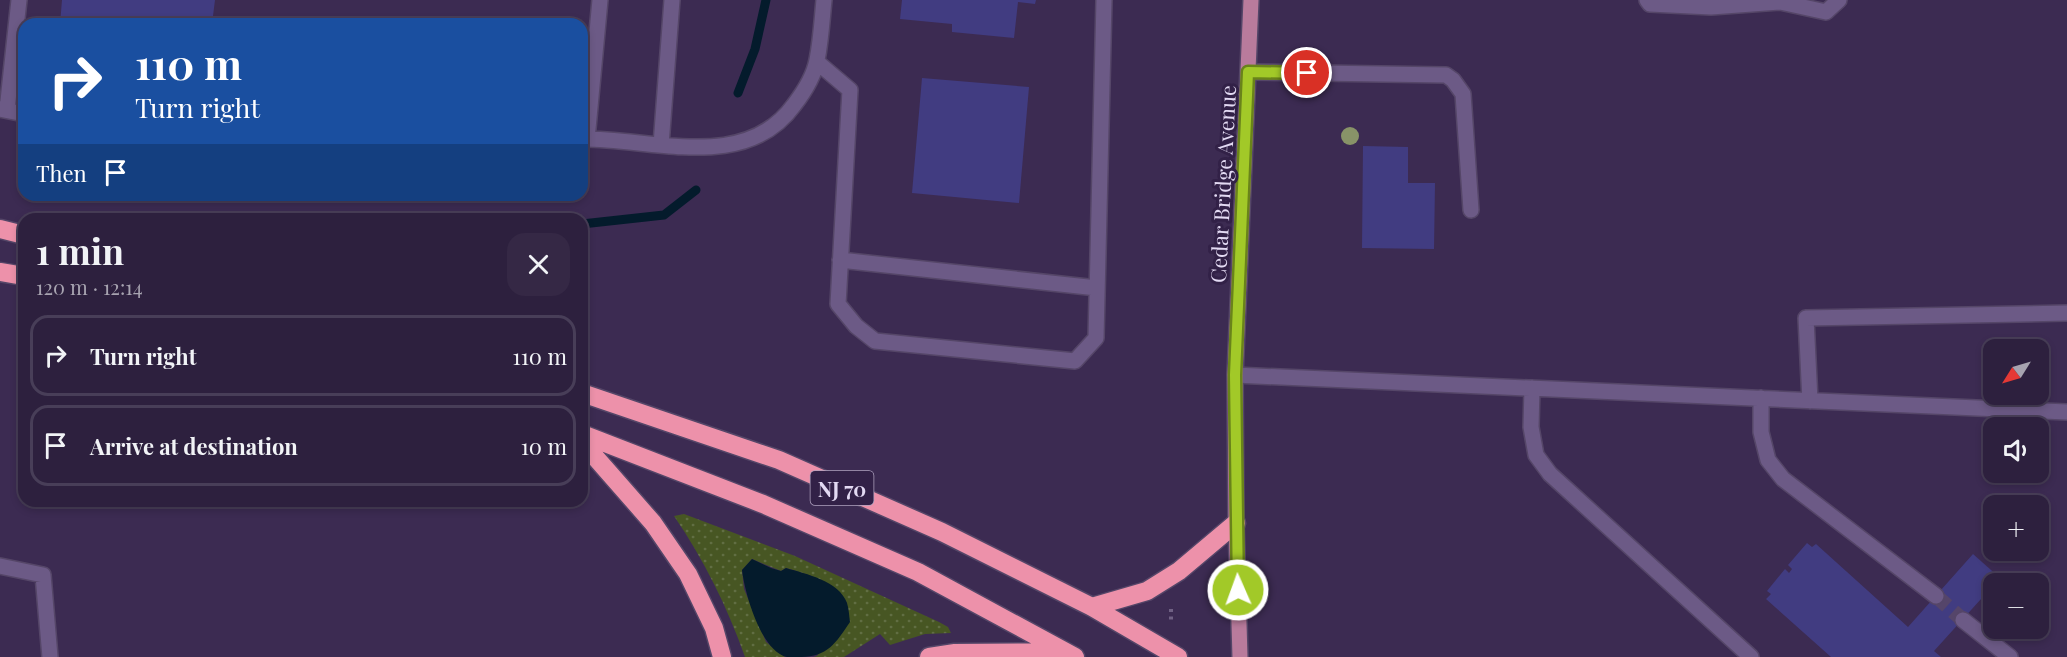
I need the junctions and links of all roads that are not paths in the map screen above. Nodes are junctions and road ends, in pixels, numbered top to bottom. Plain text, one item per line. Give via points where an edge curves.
1 (19, 0) edge
2 (600, 0) edge
3 (672, 0) edge
4 (824, 0) edge
5 (1104, 0) edge
6 (1251, 0) edge
7 (1647, 0) edge
8 (1839, 0) edge
9 (817, 62) junction
10 (588, 67) edge
11 (1248, 72) junction
12 (4, 110) edge
13 (588, 139) edge
14 (661, 145) junction
15 (1471, 210) dead end
16 (0, 229) edge
17 (18, 234) edge
18 (840, 260) junction
19 (0, 272) edge
20 (18, 275) edge
21 (1097, 288) junction
22 (2067, 313) edge
23 (1235, 375) junction
24 (1532, 388) junction
25 (588, 395) edge
26 (1761, 398) junction
27 (1810, 401) junction
28 (2067, 412) edge
29 (588, 436) edge
30 (588, 449) edge
31 (1236, 523) junction
32 (0, 566) edge
33 (1936, 596) tunnel mouth
34 (1092, 607) junction
35 (1963, 620) tunnel mouth
36 (1071, 654) edge
37 (50, 657) edge
38 (723, 657) edge
39 (929, 657) edge
40 (1178, 657) edge
41 (1240, 657) edge
42 (1750, 657) edge
43 (2010, 657) edge

1 - 12 lane
2 - 10 lane
3 - 14 lane
4 - 9 lane
5 - 21 lane
6 - 11 main road, Cedar Bridge Avenue
7 - 8 lane via 1650,4 1711,7 1780,2 1826,12
9 - 14 lane via 805,90 786,116 768,130 742,142 712,148
9 - 18 lane via 850,90
11 - 15 lane via 1446,75 1462,93
11 - 23 main road, Cedar Bridge Avenue
13 - 14 lane
16 - 17 highway
18 - 21 lane
18 - 21 lane via 838,304 875,341 1075,361 1096,338
19 - 20 highway
22 - 27 lane via 1806,318
23 - 24 lane
23 - 31 main road, Cedar Bridge Avenue
24 - 26 lane
24 - 42 lane via 1531,428 1536,454 1550,474
25 - 34 highway, NJ 70 via 779,460 942,532
26 - 27 lane
26 - 33 lane via 1761,432 1768,460 1783,479
27 - 28 lane
29 - 36 highway, NJ 70 via 763,504 918,572
30 - 38 highway via 653,523 688,574
31 - 34 highway via 1179,571 1147,591
31 - 41 main road, Cedar Bridge Avenue
32 - 37 lane via 43,575
34 - 40 highway, NJ 70
35 - 43 lane
36 - 39 highway via 955,653

